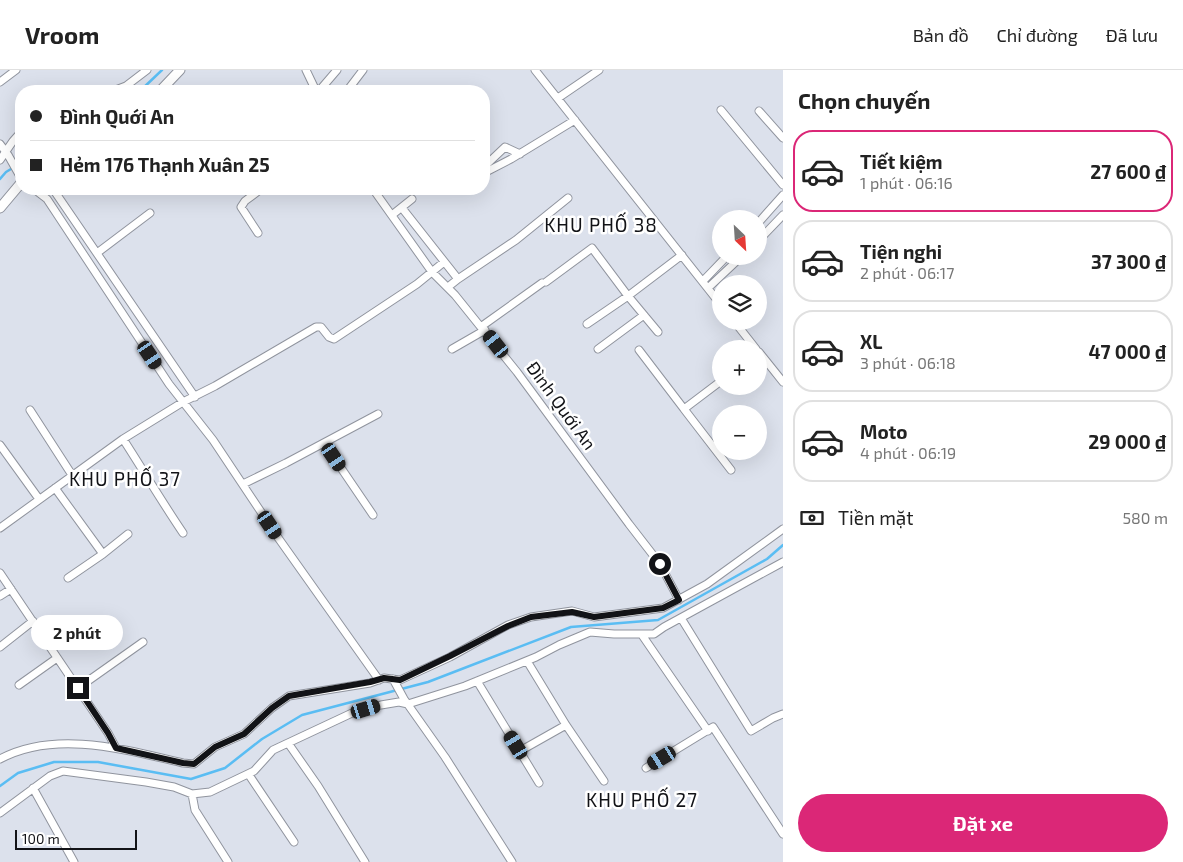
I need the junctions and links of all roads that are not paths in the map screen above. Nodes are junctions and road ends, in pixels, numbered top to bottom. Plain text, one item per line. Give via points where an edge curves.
1 (16, 70) edge
2 (146, 70) edge
3 (180, 70) edge
4 (306, 70) edge
5 (337, 70) edge
6 (363, 70) edge
7 (536, 70) edge
8 (599, 70) edge
9 (0, 82) edge
10 (127, 85) edge
11 (166, 85) edge
12 (314, 85) edge
13 (323, 85) edge
14 (352, 85) edge
15 (558, 98) junction
16 (721, 110) dead end
17 (759, 111) dead end
18 (575, 120) junction
19 (783, 138) edge
20 (15, 141) edge
21 (0, 144) edge
22 (7, 153) junction
23 (520, 154) junction
24 (0, 160) edge
25 (490, 161) edge
26 (15, 168) edge
27 (490, 169) edge
28 (783, 185) edge
29 (15, 187) edge
30 (783, 194) edge
31 (42, 195) edge
32 (56, 195) edge
33 (253, 195) edge
34 (377, 195) edge
35 (412, 198) dead end
36 (568, 198) dead end
37 (0, 208) edge
38 (402, 208) junction
39 (768, 212) edge
40 (150, 213) dead end
41 (392, 215) junction
42 (783, 215) edge
43 (768, 231) edge
44 (258, 233) dead end
45 (97, 253) junction
46 (682, 255) junction
47 (444, 262) junction
48 (720, 265) edge
49 (730, 265) edge
50 (432, 272) junction
51 (458, 279) junction
52 (705, 284) junction
53 (448, 288) junction
54 (712, 293) edge
55 (628, 296) junction
56 (644, 316) junction
57 (587, 324) dead end
58 (483, 328) junction
59 (741, 330) edge
60 (658, 332) dead end
61 (749, 340) edge
62 (452, 349) dead end
63 (598, 349) dead end
64 (639, 350) dead end
65 (767, 362) edge
66 (783, 382) edge
67 (712, 388) edge
68 (195, 397) junction
69 (183, 402) junction
70 (684, 409) junction
71 (30, 410) dead end
72 (378, 414) dead end
73 (123, 439) junction
74 (324, 443) junction
75 (0, 445) edge
76 (730, 470) dead end
77 (72, 475) junction
78 (243, 484) junction
79 (55, 488) junction
80 (39, 499) junction
81 (373, 515) dead end
82 (0, 528) edge
83 (783, 529) edge
84 (184, 532) dead end
85 (128, 534) dead end
86 (102, 554) junction
87 (783, 562) edge
88 (0, 573) edge
89 (68, 578) dead end
90 (11, 589) junction
91 (0, 596) edge
92 (679, 600) junction
93 (681, 618) junction
94 (33, 621) junction
95 (642, 635) junction
96 (144, 642) dead end
97 (0, 647) edge
98 (57, 658) junction
99 (527, 661) junction
100 (379, 680) junction
101 (477, 681) junction
102 (394, 682) junction
103 (18, 685) dead end
104 (78, 688) junction
105 (406, 702) junction
106 (783, 714) edge
107 (566, 725) junction
108 (708, 731) junction
109 (288, 742) junction
110 (116, 748) junction
111 (520, 751) junction
112 (0, 758) edge
113 (646, 768) dead end
114 (249, 775) junction
115 (604, 781) dead end
116 (539, 783) dead end
117 (33, 788) junction
118 (192, 794) junction
119 (0, 813) edge
120 (783, 834) edge
121 (294, 842) dead end
122 (74, 862) edge
123 (228, 862) edge
124 (365, 862) edge
125 (512, 862) edge

1 - 9 street
2 - 10 street
3 - 11 street
4 - 12 street
5 - 13 street
6 - 14 street
7 - 15 street
8 - 15 street
15 - 18 street
16 - 28 street
17 - 19 street
18 - 23 street
18 - 46 street
20 - 22 street
21 - 22 street
22 - 24 street
22 - 26 street
23 - 25 street via 506,147
23 - 27 street
29 - 37 street
30 - 39 street
31 - 69 street
32 - 45 street
33 - 44 street via 241,206
34 - 41 street, Đình Quới An
35 - 38 street
36 - 51 street via 516,240
38 - 41 street
38 - 47 street
40 - 45 street
41 - 50 street, Đình Quới An
42 - 43 street
45 - 68 street
46 - 52 street
46 - 55 street
47 - 50 street
47 - 51 street
48 - 52 street
49 - 52 street
50 - 53 street, Đình Quới An
50 - 68 street via 334,339 321,327 316,327
51 - 53 street
52 - 54 street
53 - 58 street, Đình Quới An
55 - 56 street
55 - 57 street
55 - 58 street via 592,248
56 - 60 street
56 - 63 street
58 - 62 street
58 - 92 street, Đình Quới An via 660,564
59 - 61 street
64 - 70 street
65 - 66 street
67 - 70 street
68 - 69 street
69 - 73 street
69 - 78 street
70 - 76 street
71 - 77 street
72 - 74 street
73 - 77 street
73 - 84 street
74 - 78 street
74 - 81 street
75 - 80 street
77 - 79 street
78 - 100 street
79 - 80 street
79 - 86 street
80 - 82 street
83 - 92 street via 707,584
85 - 86 street
86 - 89 street
87 - 93 street
88 - 90 street
90 - 91 street
90 - 94 street
92 - 102 street via 663,608 594,617 572,612 531,617
93 - 95 street via 654,634
93 - 106 street via 751,731
94 - 97 street
94 - 98 street
95 - 99 street via 590,632
95 - 108 street
96 - 104 street
98 - 103 street
98 - 104 street
99 - 101 street
99 - 107 street
100 - 102 street via 384,678
100 - 110 street via 289,696 244,734 215,747 194,764
101 - 105 street
101 - 111 street
102 - 105 street
104 - 110 street
105 - 109 street via 352,713
105 - 125 street
107 - 111 street
107 - 115 street
108 - 113 street
108 - 120 street via 713,727
109 - 114 street via 273,750
109 - 124 street
110 - 112 street via 84,743 47,746 20,749
111 - 116 street
114 - 118 street via 210,792
114 - 121 street
117 - 118 street via 62,771 146,782
117 - 119 street
117 - 122 street
118 - 123 street via 195,810

